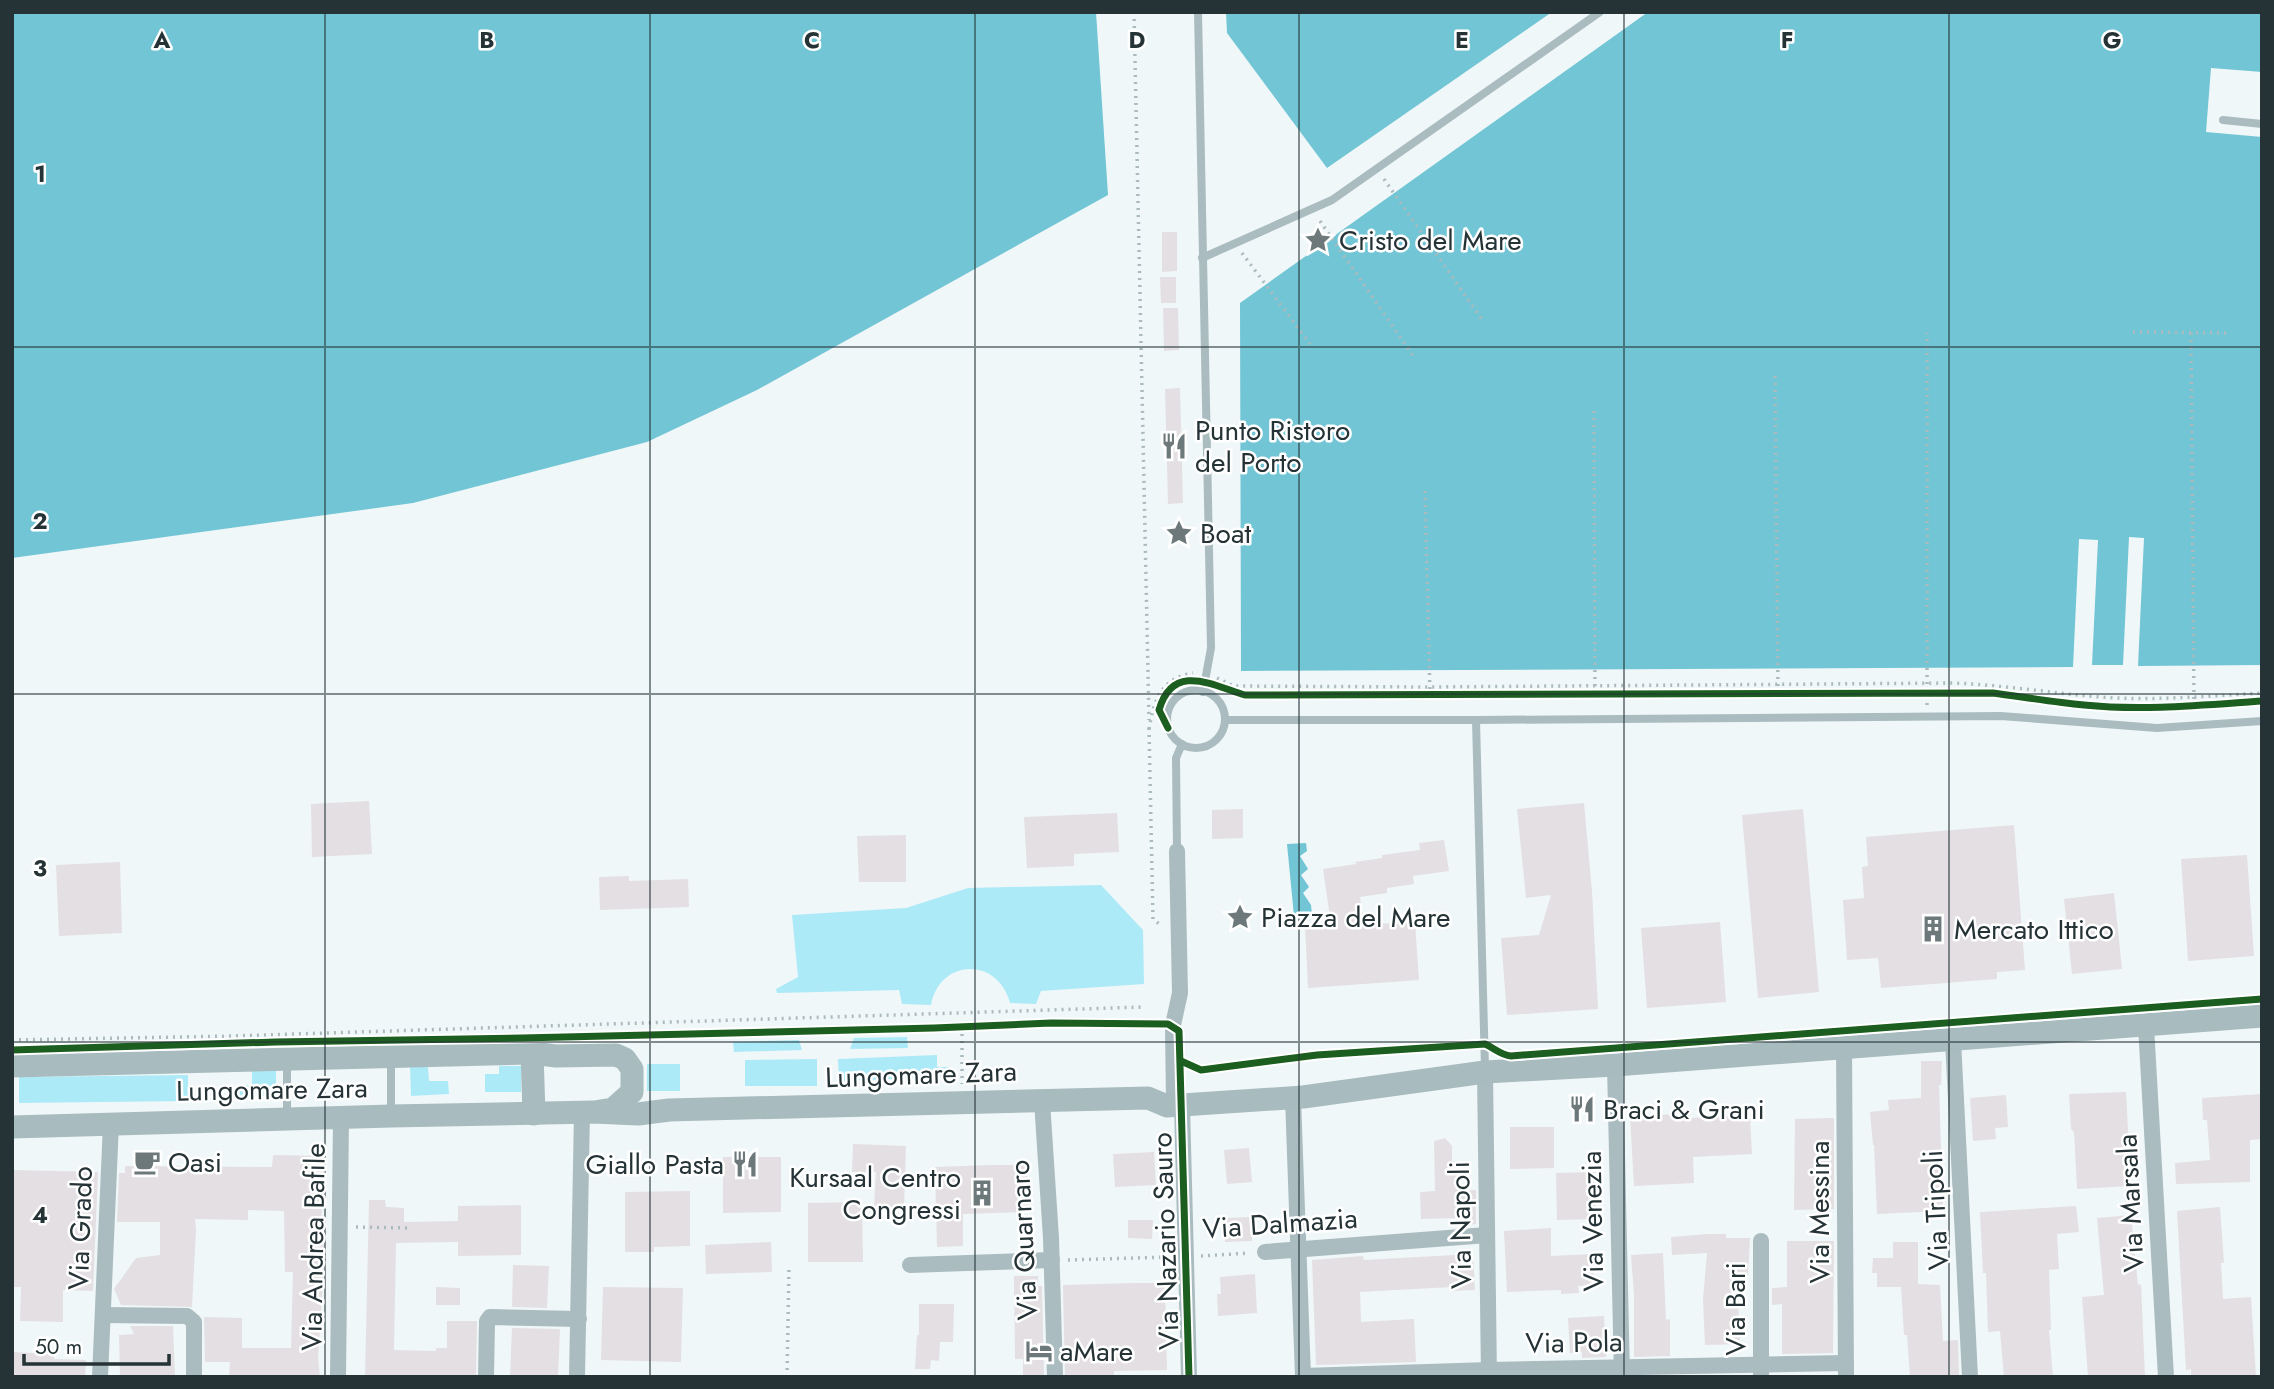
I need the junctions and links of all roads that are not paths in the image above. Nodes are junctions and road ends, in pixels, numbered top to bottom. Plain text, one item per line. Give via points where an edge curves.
1 (1198, 12) edge
2 (1600, 12) edge
3 (2223, 120) dead end
4 (2262, 124) edge
5 (1202, 258) junction
6 (1203, 692) junction
7 (1224, 720) junction
8 (1476, 720) junction
9 (2262, 721) edge
10 (1182, 744) junction
11 (1177, 850) joint
12 (2262, 1016) edge
13 (2146, 1026) junction
14 (1953, 1040) junction
15 (1844, 1046) junction
16 (532, 1053) junction
17 (391, 1058) junction
18 (287, 1060) junction
19 (1615, 1065) junction
20 (12, 1066) edge
21 (1485, 1072) junction
22 (632, 1091) junction
23 (1293, 1098) junction
24 (1042, 1101) junction
25 (1178, 1105) junction
26 (669, 1110) junction
27 (588, 1112) junction
28 (534, 1114) junction
29 (391, 1116) junction
30 (341, 1119) junction
31 (287, 1120) junction
32 (111, 1123) junction
33 (12, 1127) edge
34 (1487, 1236) junction
35 (1761, 1241) dead end
36 (1298, 1248) junction
37 (1265, 1252) road end
38 (1052, 1260) junction
39 (910, 1265) dead end
40 (103, 1315) junction
41 (579, 1319) junction
42 (1761, 1370) edge
43 (1846, 1370) edge
44 (1622, 1372) edge
45 (1489, 1373) edge
46 (100, 1377) edge
47 (194, 1377) edge
48 (338, 1377) edge
49 (486, 1377) edge
50 (577, 1377) edge
51 (1055, 1377) edge
52 (1189, 1377) edge
53 (1303, 1377) edge
54 (1970, 1377) edge
55 (2166, 1377) edge

1 - 5 lane
2 - 5 lane via 1332,200
3 - 4 lane
5 - 6 lane via 1211,648
6 - 7 lane via 1219,703
6 - 10 lane via 1188,692 1168,710 1168,728
7 - 8 lane
7 - 10 lane via 1212,743 1195,748
8 - 9 lane via 2001,716 2157,728
8 - 21 lane
10 - 11 lane via 1176,758
11 - 25 street via 1180,993 1173,1032
12 - 13 street, Lungomare Zara
13 - 14 street, Lungomare Zara
13 - 55 street, Via Marsala
14 - 15 street, Lungomare Zara
14 - 54 street, Via Tripoli
15 - 19 street, Lungomare Zara
15 - 43 street, Via Messina
16 - 17 street, Lungomare Zara
16 - 22 street, Lungomare Zara via 616,1055 632,1069
16 - 28 street
17 - 18 street, Lungomare Zara
17 - 29 lane
18 - 20 street, Lungomare Zara
18 - 31 lane
19 - 21 street, Lungomare Zara
19 - 44 street, Via Venezia
21 - 23 street, Lungomare Zara
21 - 34 street, Via Napoli
22 - 26 street, Lungomare Zara via 645,1103
22 - 27 street, Lungomare Zara via 613,1109
23 - 25 street, Lungomare Zara
23 - 36 street
24 - 25 street, Lungomare Zara via 1148,1098
24 - 26 street, Lungomare Zara
24 - 38 street, Via Quarnaro
25 - 52 street, Via Nazario Sauro via 1191,1256
26 - 27 street, Lungomare Zara
27 - 28 street, Lungomare Zara
27 - 41 street
28 - 29 street, Lungomare Zara
29 - 30 street, Lungomare Zara
30 - 31 street, Lungomare Zara
30 - 48 street, Via Andrea Bafile
31 - 32 street, Lungomare Zara
32 - 33 street, Lungomare Zara
32 - 40 street, Via Grado
34 - 36 street, Via Dalmazia
34 - 45 street, Via Napoli
35 - 42 street, Via Bari
36 - 37 street, Via Dalmazia
36 - 53 street
38 - 39 street
38 - 51 street, Via Quarnaro
40 - 46 street, Via Grado
40 - 47 street via 187,1316 194,1322
41 - 49 street via 490,1317
41 - 50 street
42 - 43 street, Via Pola
42 - 44 street, Via Pola
44 - 45 street, Via Pola
45 - 53 street, Via Pola

